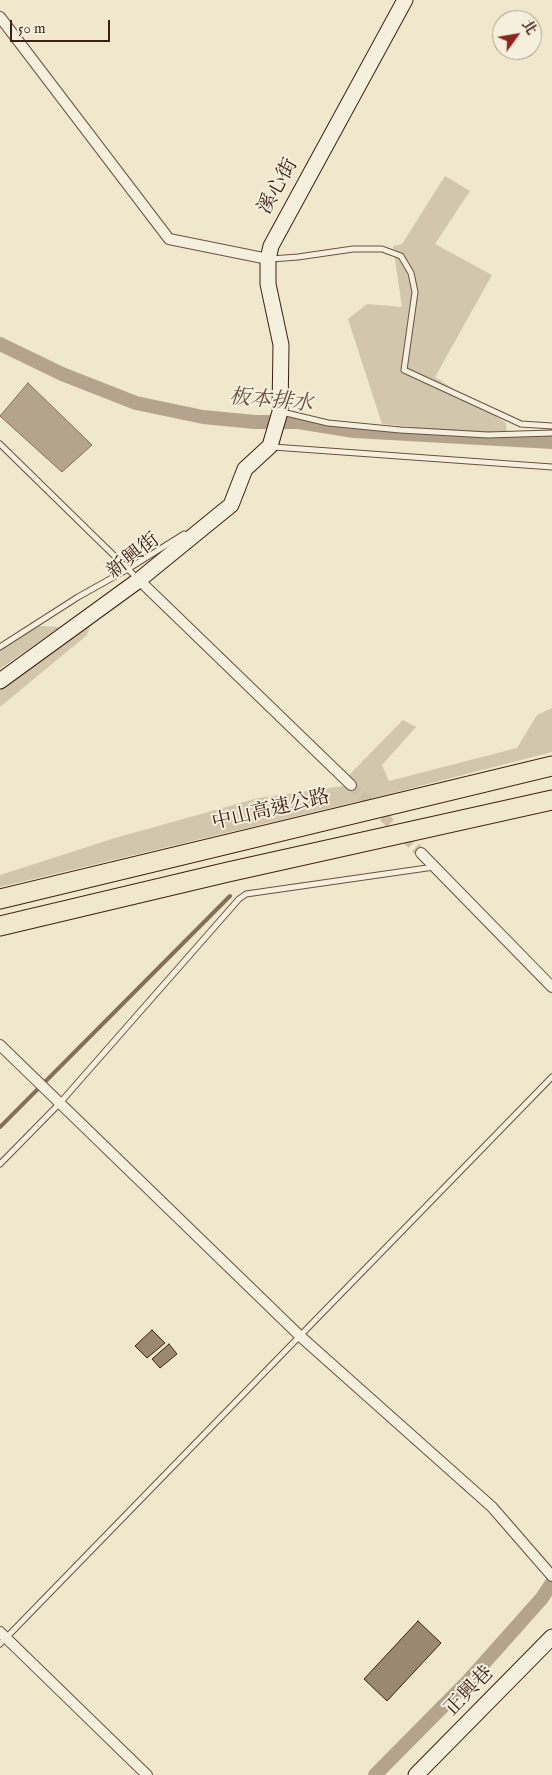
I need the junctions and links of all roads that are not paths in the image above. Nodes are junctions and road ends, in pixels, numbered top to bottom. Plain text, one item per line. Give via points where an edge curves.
1 (405, 0) edge
2 (0, 17) edge
3 (268, 259) junction
4 (280, 412) junction
5 (521, 424) junction
6 (552, 426) edge
7 (516, 433) junction
8 (552, 433) edge
9 (0, 444) edge
10 (270, 446) junction
11 (552, 467) edge
12 (231, 505) junction
13 (128, 569) junction
14 (139, 580) junction
15 (0, 646) edge
16 (0, 681) edge
17 (552, 766) edge
18 (351, 785) tunnel mouth
19 (552, 800) edge
20 (421, 853) tunnel mouth
21 (434, 867) junction
22 (0, 899) edge
23 (0, 926) edge
24 (552, 987) edge
25 (0, 1045) edge
26 (552, 1077) edge
27 (59, 1104) junction
28 (0, 1164) edge
29 (300, 1336) junction
30 (552, 1576) edge
31 (552, 1637) edge
32 (2, 1638) edge
33 (147, 1775) edge
34 (416, 1775) edge

1 - 3 street, 溪心街 via 274,238
2 - 3 street via 169,239
3 - 4 street, 溪心街 via 268,284 281,346
3 - 5 lane via 382,248 401,256 412,273 415,292 404,370
4 - 7 lane via 328,423 400,430 488,435
4 - 10 street, 溪心街
5 - 6 lane
5 - 7 lane
7 - 8 lane
9 - 13 lane
10 - 11 lane
10 - 12 street, 新興街 via 245,469
12 - 13 lane
12 - 14 street, 新興街
13 - 14 lane
13 - 15 lane
14 - 16 street, 新興街
14 - 18 street
17 - 22 highway, 中山高速公路
19 - 23 highway
20 - 21 street
21 - 24 street
21 - 27 lane via 246,894
25 - 27 street
26 - 29 lane
27 - 28 lane
27 - 29 street
29 - 30 street via 492,1507
29 - 32 lane
31 - 34 street, 正興巷
32 - 33 street

